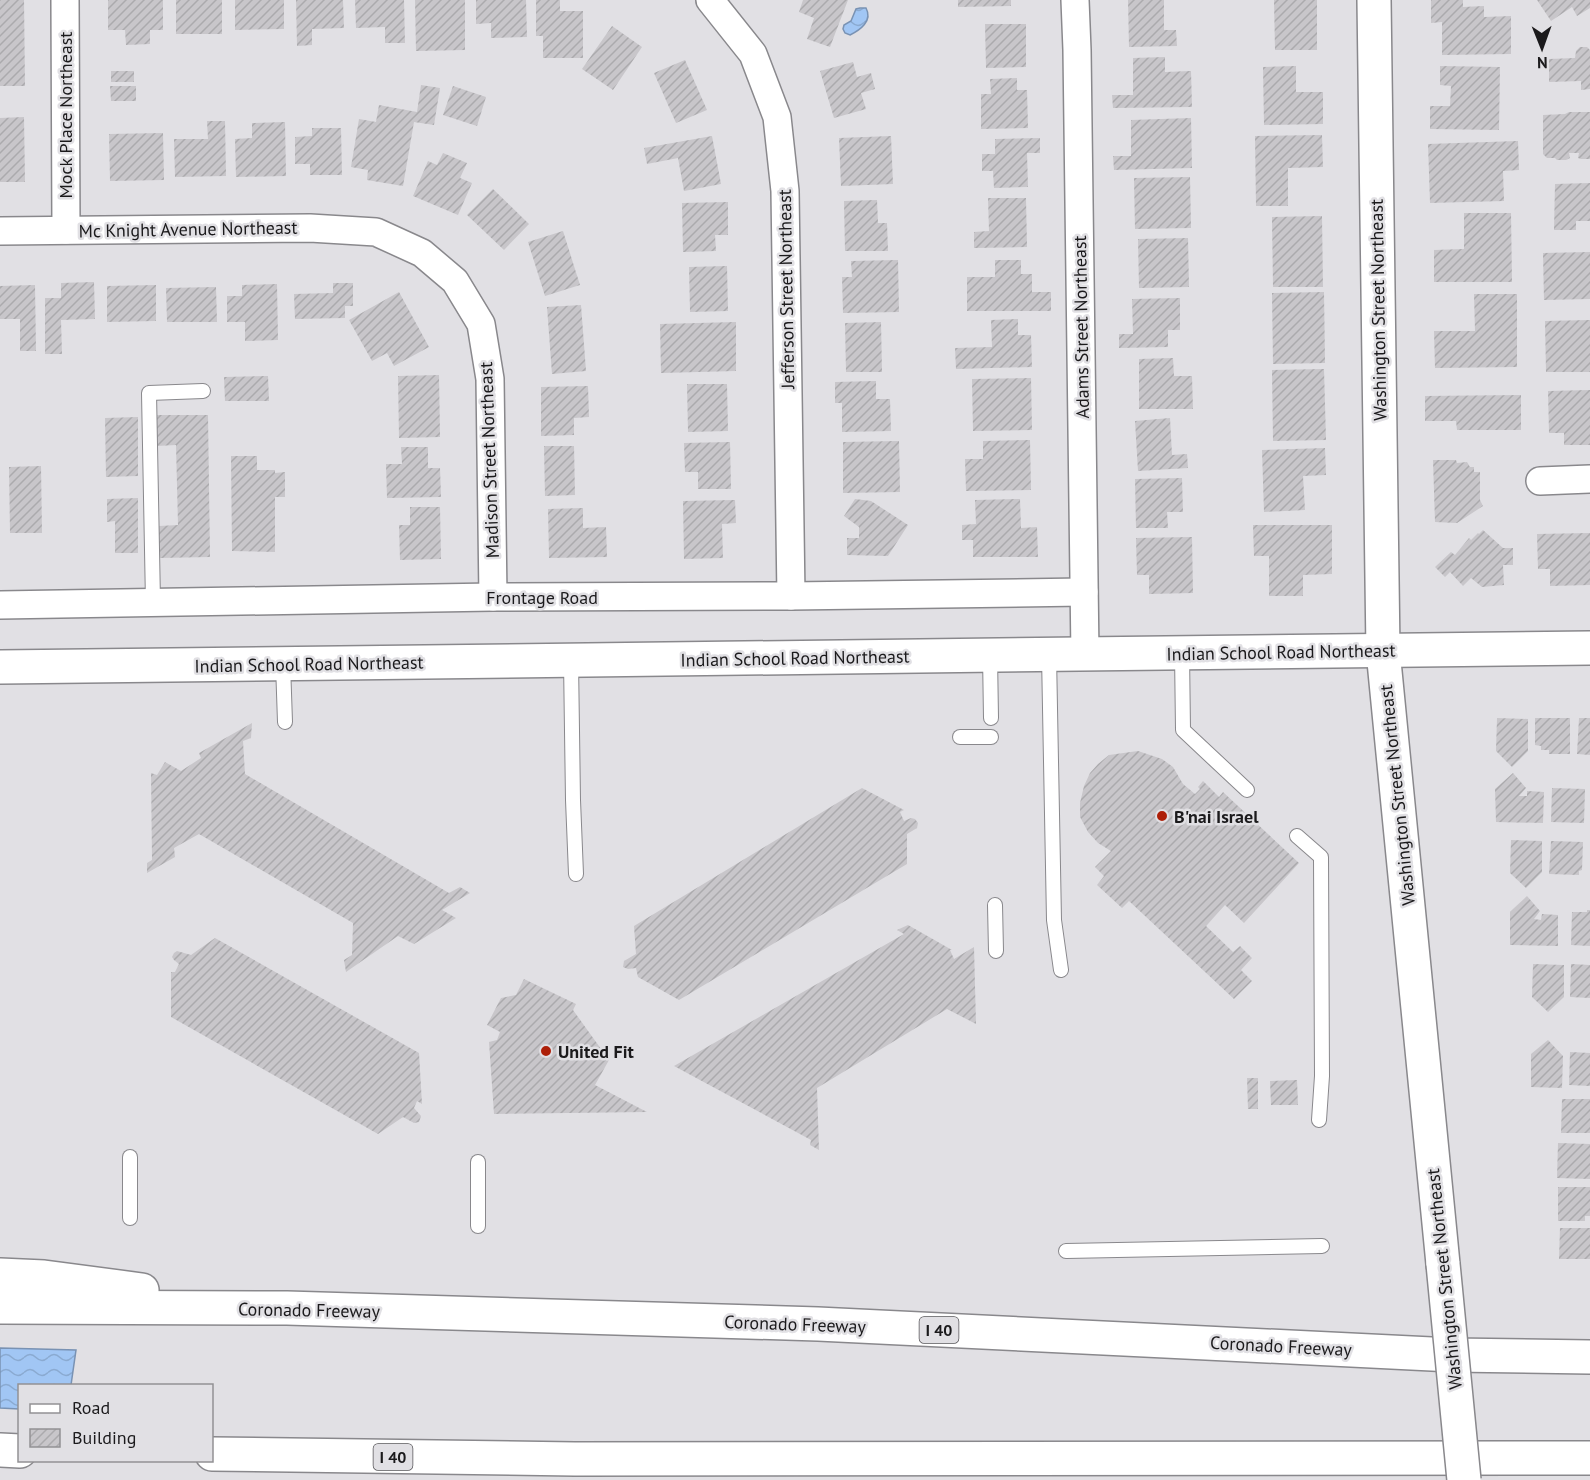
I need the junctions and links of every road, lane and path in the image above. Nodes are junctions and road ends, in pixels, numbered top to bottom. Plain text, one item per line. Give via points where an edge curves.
1 (65, 0) edge
2 (712, 0) edge
3 (1075, 0) edge
4 (1374, 0) edge
5 (66, 230) junction
6 (0, 231) edge
7 (376, 232) joint
8 (203, 391) dead end
9 (1590, 479) edge
10 (1540, 481) dead end
11 (1084, 592) junction
12 (791, 596) junction
13 (493, 597) junction
14 (153, 602) junction
15 (0, 604) edge
16 (1590, 648) edge
17 (1383, 651) junction
18 (1182, 653) junction
19 (1049, 655) junction
20 (1084, 655) junction
21 (990, 656) junction
22 (571, 661) junction
23 (283, 664) junction
24 (0, 667) edge
25 (992, 718) dead end
26 (285, 722) dead end
27 (960, 736) dead end
28 (991, 737) dead end
29 (1247, 790) dead end
30 (1297, 836) dead end
31 (576, 873) dead end
32 (995, 905) dead end
33 (996, 951) dead end
34 (1060, 970) dead end
35 (1319, 1120) dead end
36 (130, 1157) dead end
37 (478, 1162) dead end
38 (130, 1218) dead end
39 (478, 1226) dead end
40 (1322, 1246) dead end
41 (1066, 1251) dead end
42 (0, 1275) edge
43 (0, 1307) edge
44 (287, 1308) junction
45 (1590, 1357) edge
46 (0, 1450) edge
47 (18, 1451) edge
48 (213, 1454) edge
49 (1590, 1458) edge
50 (575, 1460) junction
51 (509, 1480) edge
52 (1464, 1480) edge

1 - 5 street, Mock Place Northeast
2 - 12 street, Jefferson Street Northeast via 753,54 777,117 785,191
3 - 11 street, Adams Street Northeast
4 - 17 main road, Washington Street Northeast
5 - 6 street, Mc Knight Avenue Northeast
5 - 7 street, Mc Knight Avenue Northeast via 310,228
7 - 13 street, Madison Street Northeast via 422,253 455,281 481,324 490,379
8 - 14 lane via 149,393
9 - 10 street
11 - 12 street, Frontage Road
11 - 20 street, Adams Street Northeast
12 - 13 street, Frontage Road
13 - 14 street, Frontage Road
14 - 15 street, Frontage Road
16 - 17 main road, Indian School Road Northeast
17 - 18 main road, Indian School Road Northeast
17 - 52 main road, Washington Street Northeast, bridge
18 - 20 main road, Indian School Road Northeast
18 - 29 lane via 1183,730
19 - 20 main road, Indian School Road Northeast
19 - 21 main road, Indian School Road Northeast
19 - 34 lane via 1054,920
21 - 22 main road, Indian School Road Northeast
21 - 25 lane
22 - 23 main road, Indian School Road Northeast
22 - 31 lane
23 - 24 main road, Indian School Road Northeast
23 - 26 lane
27 - 28 lane
30 - 35 lane via 1321,857
32 - 33 lane
36 - 38 lane
37 - 39 lane
40 - 41 lane
42 - 44 main road
43 - 44 main road, Coronado Freeway / I 40
44 - 45 main road, Coronado Freeway / I 40 via 818,1324
46 - 47 main road
48 - 50 main road, I 40
49 - 50 main road, I 40
50 - 51 main road

